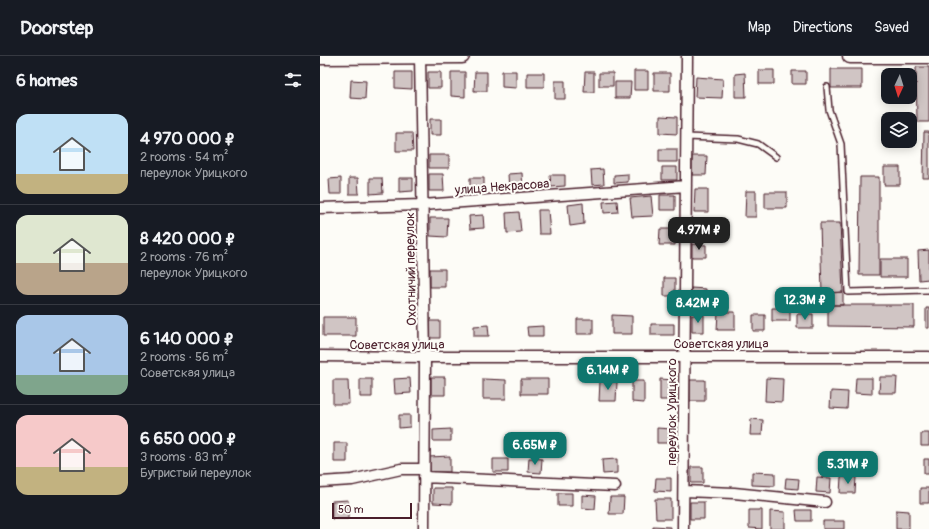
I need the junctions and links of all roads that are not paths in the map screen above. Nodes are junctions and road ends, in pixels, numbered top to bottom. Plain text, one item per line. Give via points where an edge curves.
1 (420, 56) edge
2 (462, 56) edge
3 (687, 56) edge
4 (850, 56) edge
5 (929, 56) edge
6 (320, 57) edge
7 (827, 87) dead end
8 (686, 137) junction
9 (776, 157) dead end
10 (686, 186) junction
11 (422, 205) junction
12 (320, 208) edge
13 (929, 290) edge
14 (320, 356) edge
15 (685, 356) junction
16 (425, 357) junction
17 (929, 357) edge
18 (424, 473) junction
19 (320, 482) edge
20 (615, 486) dead end
21 (684, 491) junction
22 (825, 502) dead end
23 (424, 529) edge
24 (683, 529) edge

1 - 2 main road
1 - 6 main road
1 - 11 street, Охотничий переулок
3 - 8 street, переулок Урицкого
4 - 5 main road
7 - 13 lane via 829,110 841,144 848,292
8 - 9 lane via 738,139 758,144
8 - 10 street, переулок Урицкого
10 - 11 street, улица Некрасова
10 - 15 street, переулок Урицкого
11 - 12 street, улица Некрасова
11 - 16 street, Охотничий переулок
14 - 16 street, Советская улица
15 - 16 street, Советская улица
15 - 17 street, Советская улица
15 - 21 street, переулок Урицкого
16 - 18 street, Охотничий переулок
18 - 19 street via 401,469 352,480
18 - 20 street
18 - 23 street, Охотничий переулок
21 - 22 street
21 - 24 street, переулок Урицкого

